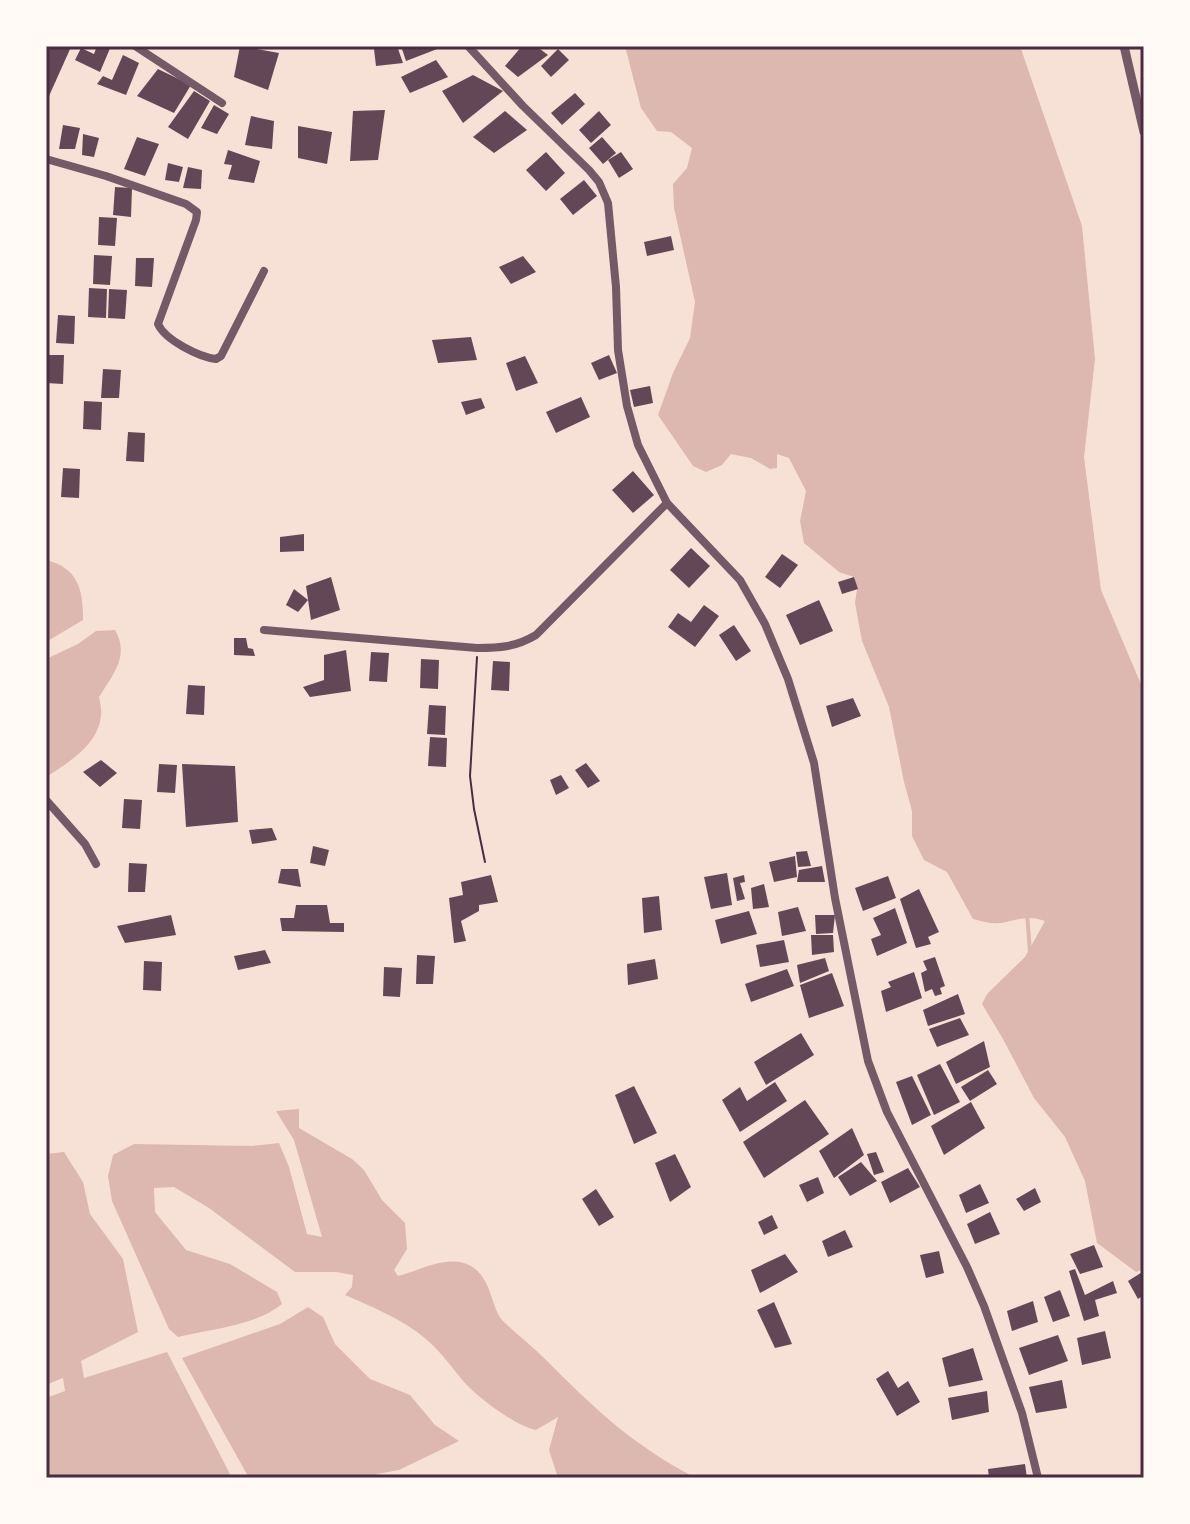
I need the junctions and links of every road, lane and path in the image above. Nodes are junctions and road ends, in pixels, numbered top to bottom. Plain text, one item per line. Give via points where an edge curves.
1 (135, 46) edge
2 (468, 46) edge
3 (1124, 46) edge
4 (222, 103) dead end
5 (1144, 132) edge
6 (46, 159) edge
7 (264, 271) dead end
8 (667, 503) junction
9 (264, 630) dead end
10 (477, 648) junction
11 (46, 800) edge
12 (485, 862) dead end
13 (96, 864) dead end
14 (1038, 1478) edge

1 - 4 street
2 - 8 street via 599,182 608,203 627,406 638,445
3 - 5 street
6 - 7 street via 197,212 158,324 163,334 187,347 212,359 221,356
8 - 10 street via 536,635 505,648
8 - 14 street via 740,580 788,679 814,763 868,1061 887,1112 984,1306 1022,1413
9 - 10 street
10 - 12 path via 470,776
11 - 13 street

